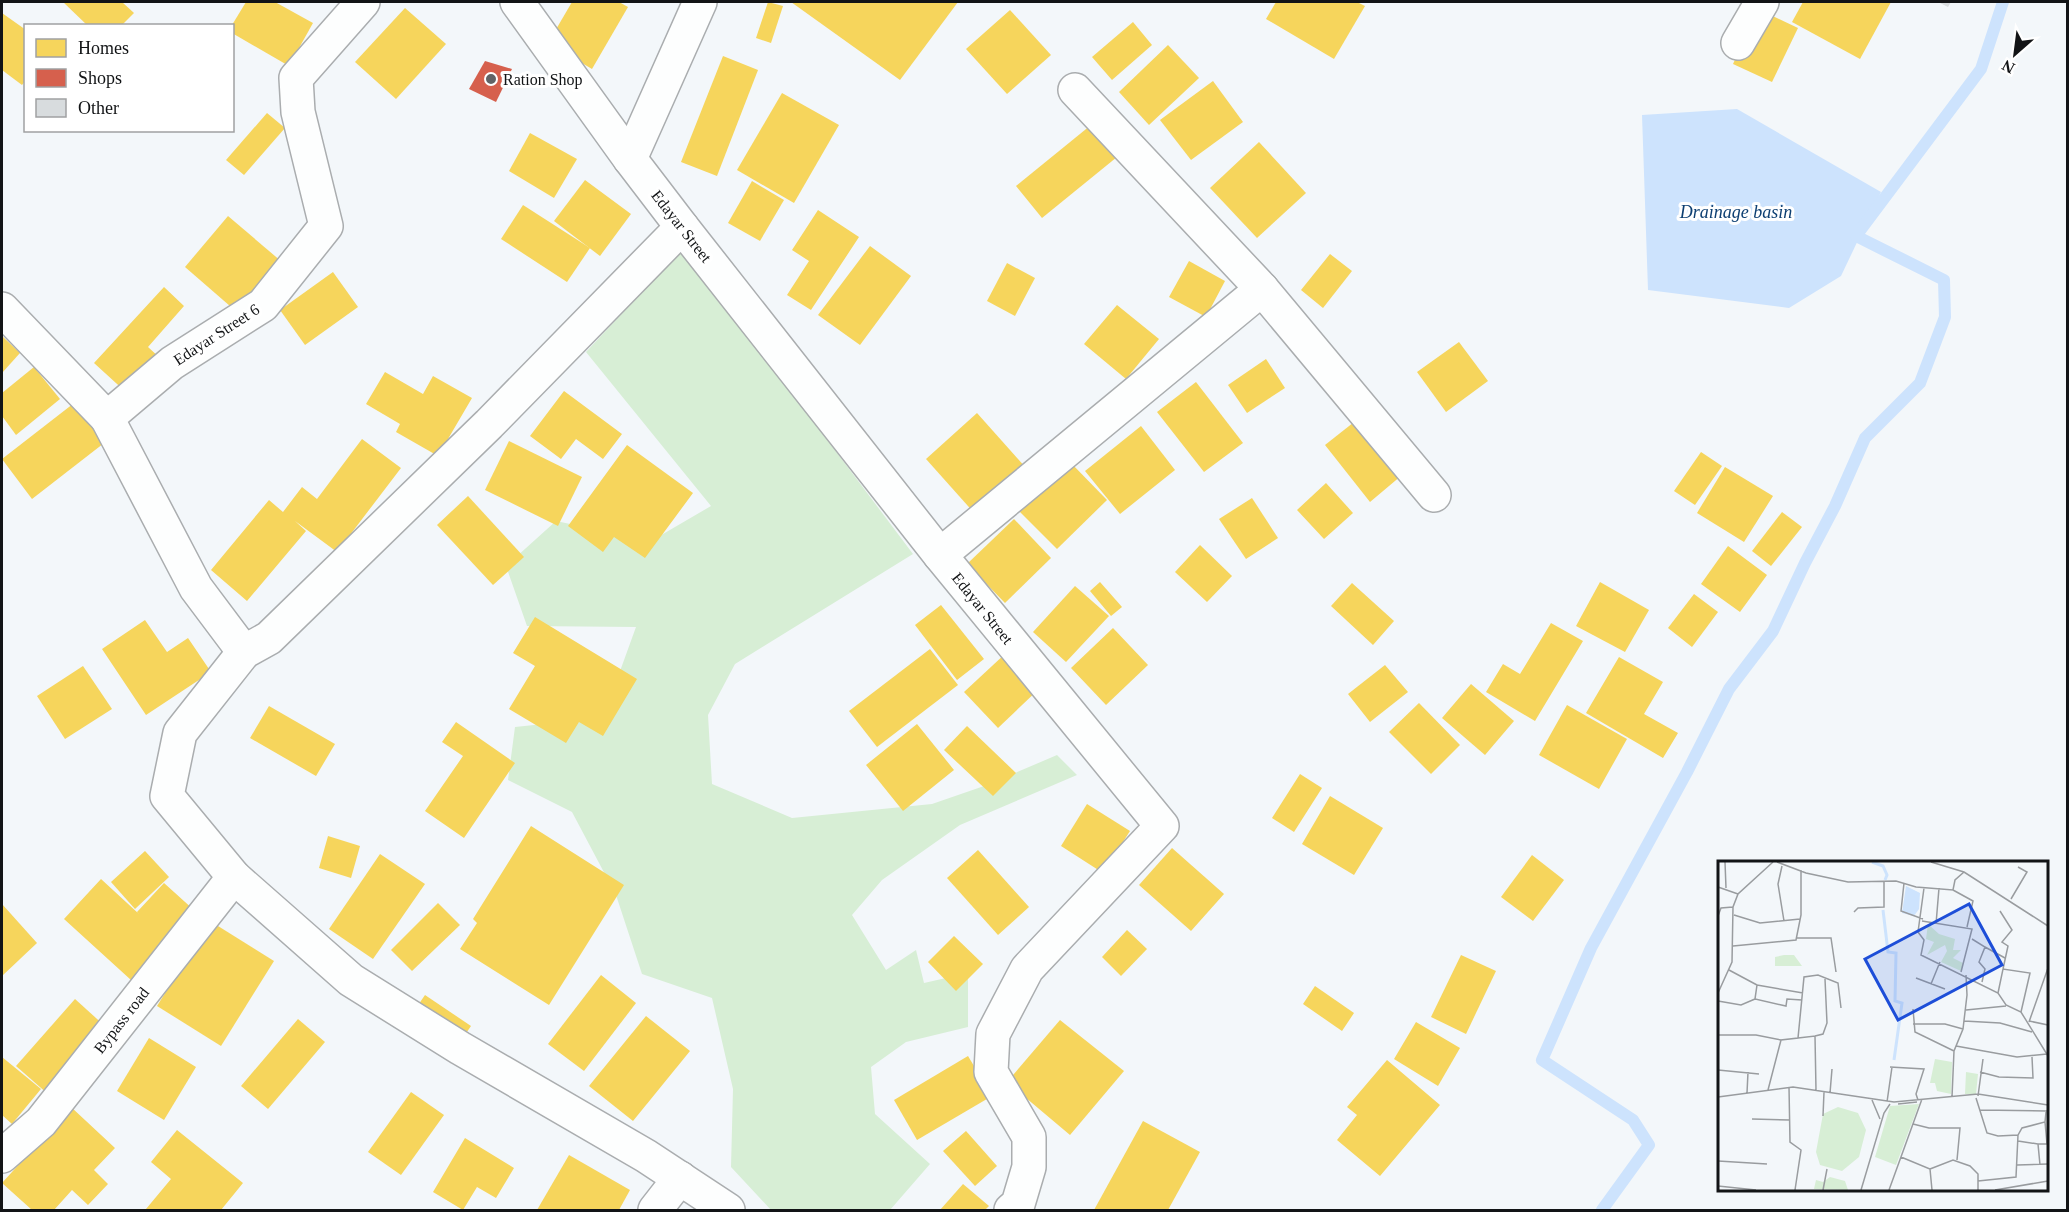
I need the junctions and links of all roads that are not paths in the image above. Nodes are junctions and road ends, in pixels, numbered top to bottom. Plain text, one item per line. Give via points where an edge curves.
1 (363, 2) edge
2 (517, 2) edge
3 (700, 2) edge
4 (1762, 2) edge
5 (1738, 43) dead end
6 (1075, 90) dead end
7 (630, 159) junction
8 (682, 227) junction
9 (1262, 289) junction
10 (2, 309) edge
11 (107, 418) junction
12 (1434, 495) dead end
13 (940, 555) junction
14 (244, 652) junction
15 (234, 877) junction
16 (2, 1156) edge
17 (680, 1178) junction
18 (655, 1210) edge
19 (728, 1210) edge
20 (1011, 1210) edge

1 - 11 street, Edayar Street 6 via 296,78 298,112 326,226 263,305 171,363
2 - 7 street, Edayar Street
3 - 7 street
4 - 5 street
6 - 9 street
7 - 8 street, Edayar Street
8 - 13 street, Edayar Street
8 - 14 street via 489,424 268,638
9 - 12 street
9 - 13 street
10 - 11 street
11 - 14 street via 196,588
13 - 20 street, Edayar Street via 1162,826 1027,969 993,1034 991,1072 1029,1137 1029,1167 1018,1204
14 - 15 street via 180,733 167,796
15 - 16 street, Bypass road via 41,1122
15 - 17 street via 351,980
17 - 18 street
17 - 19 street

